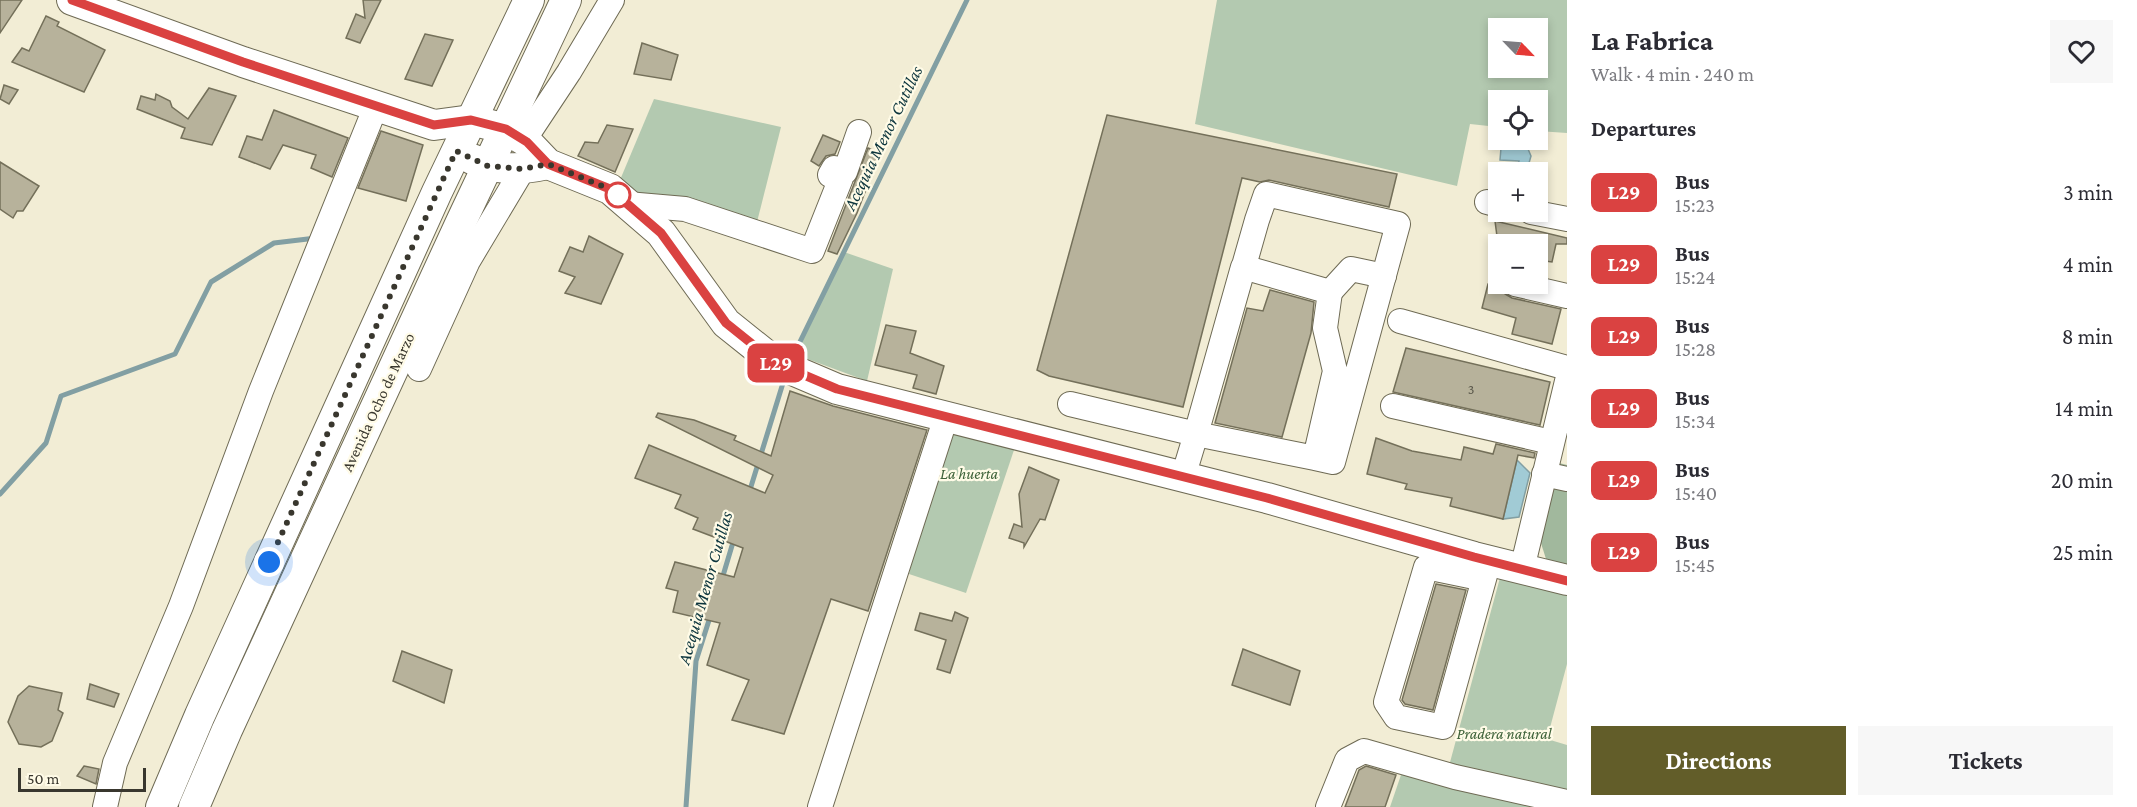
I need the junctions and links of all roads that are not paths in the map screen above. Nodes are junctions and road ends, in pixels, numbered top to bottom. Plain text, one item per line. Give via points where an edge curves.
1 (72, 0) edge
2 (530, 0) edge
3 (566, 0) edge
4 (612, 0) edge
5 (376, 106) junction
6 (471, 120) junction
7 (434, 125) junction
8 (859, 132) dead end
9 (525, 150) junction
10 (456, 151) junction
11 (488, 166) junction
12 (627, 204) junction
13 (1548, 215) edge
14 (1567, 219) edge
15 (1384, 276) junction
16 (1330, 292) junction
17 (1548, 292) edge
18 (1567, 296) edge
19 (1400, 321) dead end
20 (1567, 368) edge
21 (419, 369) dead end
22 (1567, 381) edge
23 (1070, 404) dead end
24 (1393, 406) dead end
25 (946, 417) junction
26 (1196, 434) junction
27 (1551, 442) junction
28 (1315, 458) junction
29 (1555, 476) edge
30 (1183, 477) junction
31 (1522, 569) junction
32 (1487, 570) junction
33 (1567, 580) edge
34 (1567, 802) edge
35 (105, 807) edge
36 (161, 807) edge
37 (195, 807) edge
38 (820, 807) edge
39 (1328, 807) edge

1 - 5 main road
2 - 6 main road, Avenida Ocho de Marzo
3 - 9 main road, Avenida Ocho de Marzo
4 - 9 street
5 - 7 main road
5 - 35 street via 261,391 181,606 115,764
6 - 7 main road
6 - 9 main road
6 - 10 main road, Avenida Ocho de Marzo
7 - 10 main road
8 - 12 street via 845,172 834,168 830,175 841,178 812,251 685,208
9 - 11 main road, Avenida Ocho de Marzo
9 - 12 main road via 610,189
9 - 21 street
10 - 11 main road
10 - 36 main road, Avenida Ocho de Marzo
11 - 37 main road, Avenida Ocho de Marzo
12 - 25 main road via 661,233 726,323 776,363 837,389
13 - 14 street
15 - 16 street via 1351,269
15 - 26 street via 1398,224 1266,194
15 - 28 street via 1334,462
16 - 26 street via 1244,267
16 - 28 street via 1325,328 1335,371
17 - 18 street
19 - 20 street
22 - 27 street
23 - 26 street
24 - 27 street
25 - 30 main road
25 - 38 street
26 - 28 street
26 - 30 street
27 - 29 street
29 - 31 street
30 - 32 main road via 1267,498
31 - 32 main road
31 - 33 main road
32 - 32 street via 1443,727 1396,717 1386,702 1425,567
34 - 39 street via 1455,777 1364,751 1347,760

